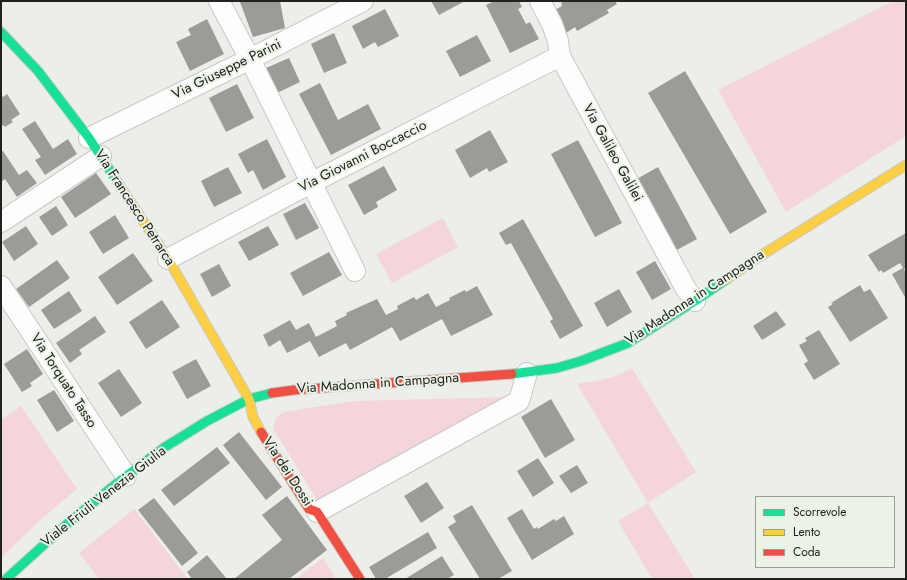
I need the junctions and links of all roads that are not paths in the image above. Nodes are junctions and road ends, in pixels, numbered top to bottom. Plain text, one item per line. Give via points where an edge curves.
1 (219, 1) edge
2 (363, 1) edge
3 (540, 1) edge
4 (1, 32) edge
5 (560, 56) junction
6 (250, 59) junction
7 (89, 138) junction
8 (101, 156) junction
9 (906, 165) edge
10 (311, 183) junction
11 (1, 222) edge
12 (168, 259) junction
13 (356, 271) dead end
14 (1, 286) edge
15 (695, 301) junction
16 (526, 373) junction
17 (249, 398) junction
18 (126, 476) junction
19 (317, 512) junction
20 (6, 579) edge
21 (360, 579) edge

1 - 6 street
2 - 6 street, Via Giuseppe Parini
3 - 5 street, Via Galileo Galilei via 552,24
4 - 7 street, Via Francesco Petrarca via 38,71
5 - 10 street, Via Giovanni Boccaccio
5 - 15 street, Via Galileo Galilei via 686,289
6 - 7 street, Via Giuseppe Parini
6 - 10 street
7 - 8 street, Via Francesco Petrarca
8 - 11 street
8 - 12 street, Via Francesco Petrarca
9 - 15 street, Via Madonna in Campagna via 757,258
10 - 12 street, Via Giovanni Boccaccio
10 - 13 street
12 - 17 street, Via Francesco Petrarca
14 - 18 street, Via Torquato Tasso
15 - 16 street, Via Madonna in Campagna via 628,343 571,364
16 - 17 street, Via Madonna in Campagna via 301,389
16 - 19 street via 519,401
17 - 18 street, Viale Friuli Venezia Giulia via 165,447
17 - 19 street, Via dei Dossi via 262,434 309,509
18 - 20 street, Viale Friuli Venezia Giulia via 68,523
19 - 21 street, Via dei Dossi

